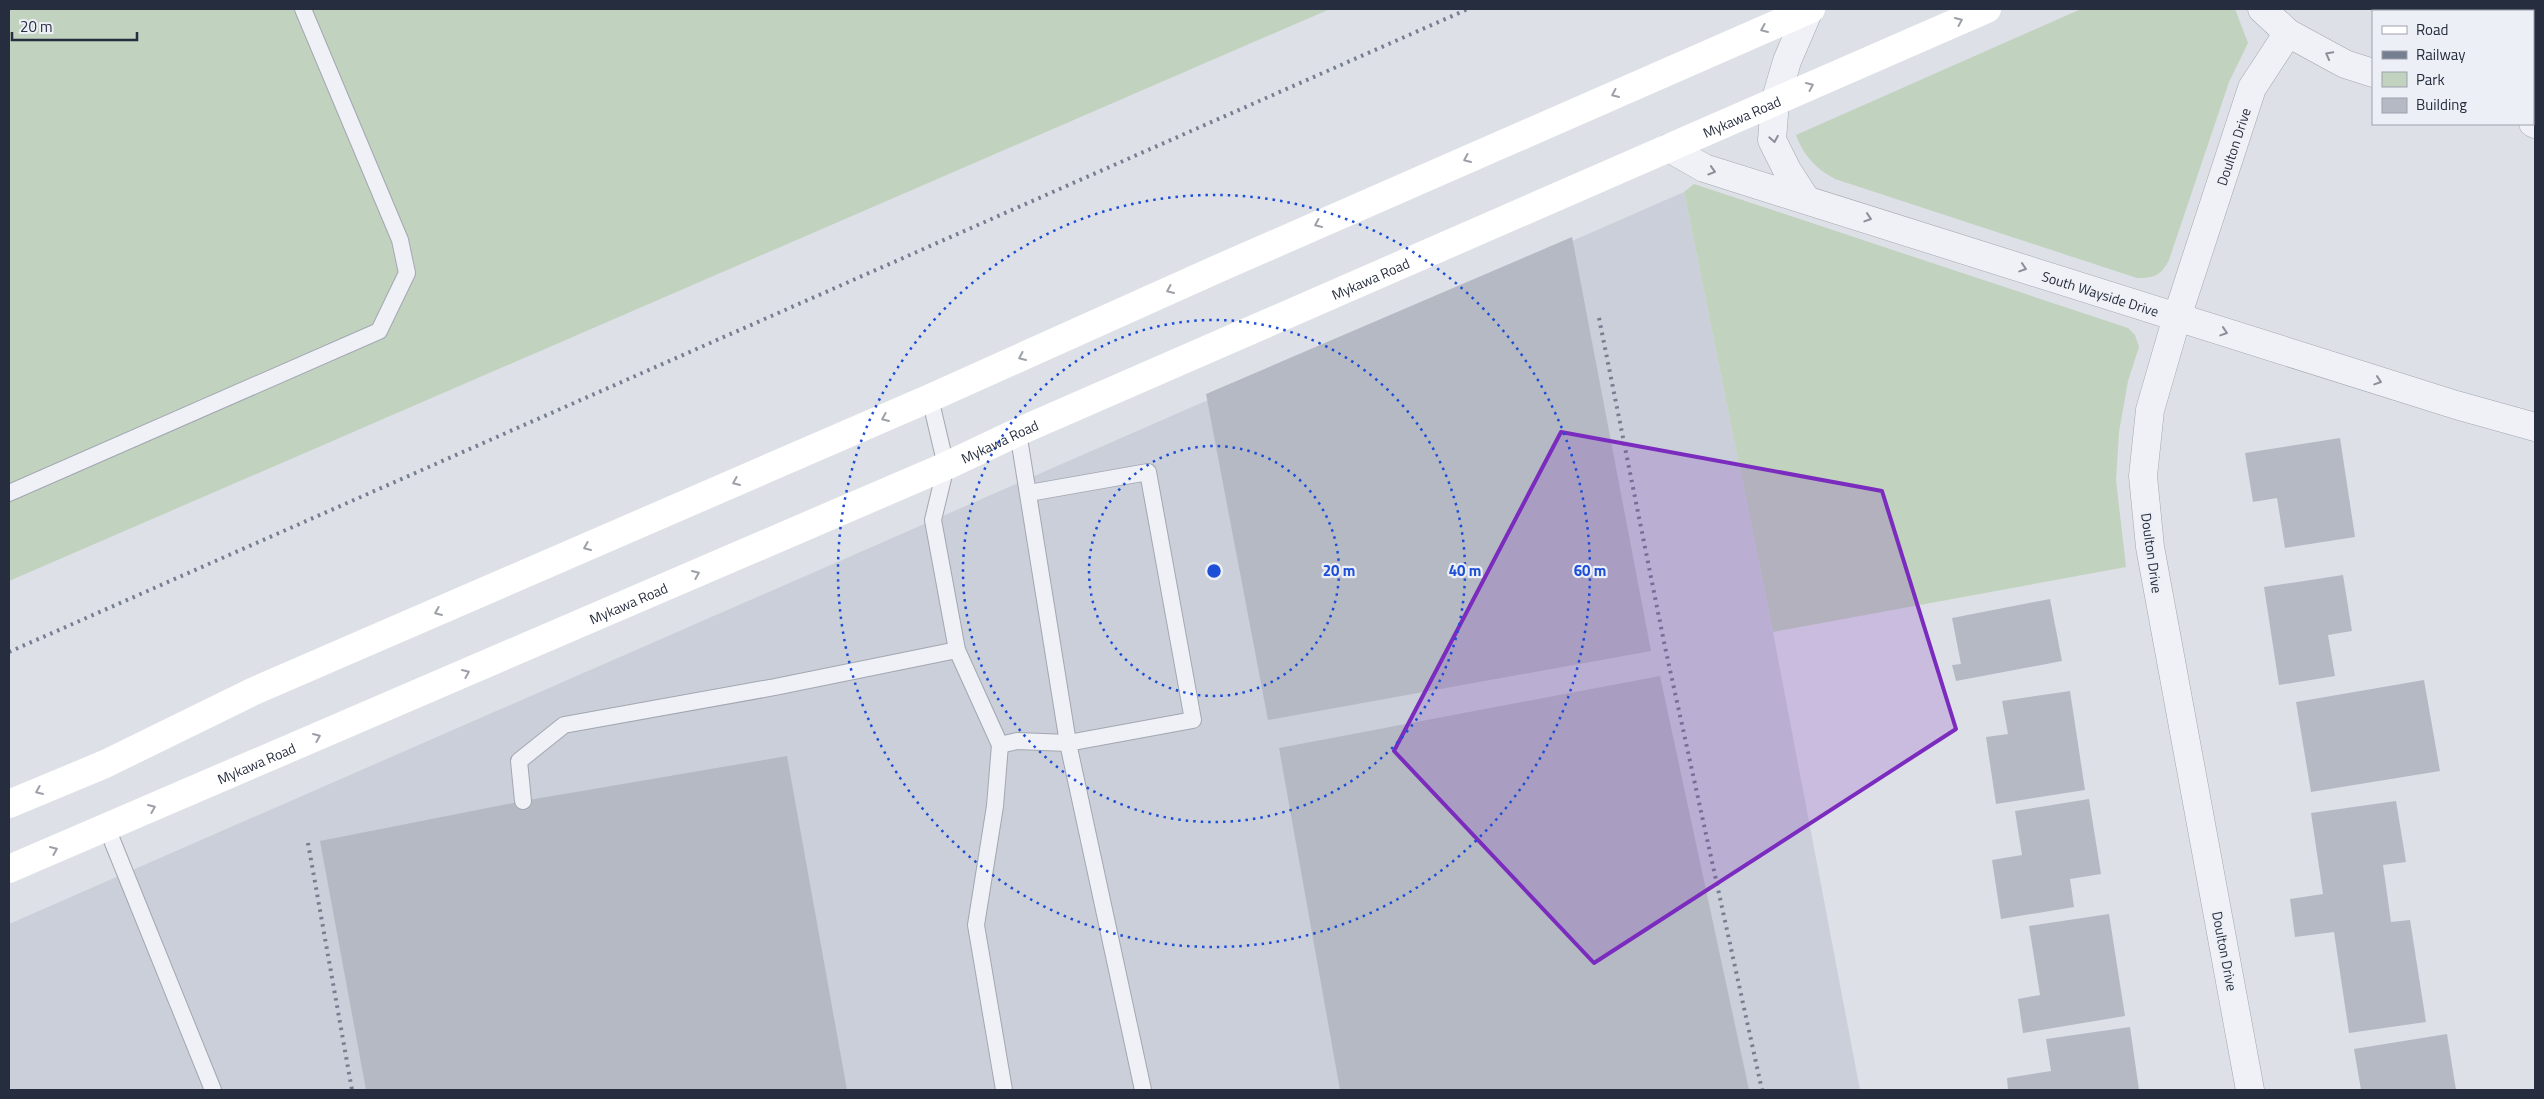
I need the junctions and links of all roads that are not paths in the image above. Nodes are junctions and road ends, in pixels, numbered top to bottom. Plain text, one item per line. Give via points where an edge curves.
1 (303, 9) edge
2 (1810, 9) edge
3 (1987, 9) edge
4 (2262, 9) edge
5 (2288, 21) edge
6 (2372, 73) edge
7 (1775, 102) junction
8 (1669, 148) junction
9 (1805, 198) junction
10 (2177, 317) junction
11 (930, 398) junction
12 (2535, 427) edge
13 (1018, 432) junction
14 (946, 466) junction
15 (9, 493) edge
16 (1029, 493) junction
17 (957, 650) junction
18 (1068, 743) junction
19 (1000, 745) junction
20 (523, 801) dead end
21 (9, 804) edge
22 (107, 828) junction
23 (9, 869) edge
24 (213, 1090) edge
25 (1004, 1090) edge
26 (1143, 1090) edge
27 (2250, 1090) edge

1 - 15 lane via 400,240 407,273 379,331
2 - 7 street via 1787,61
2 -> 11 main road
7 -> 3 main road, Mykawa Road
4 - 5 street
6 -> 5 street via 2345,64
5 - 10 street, Doulton Drive via 2252,88
7 - 8 main road, Mykawa Road
7 -> 9 street via 1772,140
8 -> 9 street, South Wayside Drive via 1704,168
8 - 13 main road, Mykawa Road
9 -> 10 street, South Wayside Drive
10 -> 12 street, South Wayside Drive
10 - 27 street, Doulton Drive via 2150,410 2142,476 2150,547
11 - 14 lane
11 -> 21 main road via 252,692 105,764
13 - 14 main road, Mykawa Road
13 - 16 lane
14 - 17 lane via 933,520
22 -> 14 main road, Mykawa Road
16 - 18 lane
16 - 18 lane via 1148,472 1193,720
17 - 19 lane
17 - 20 lane via 775,688 564,725 519,761
18 - 19 lane via 1017,741
18 - 26 lane
19 - 25 lane via 995,806 976,925
23 -> 22 main road, Mykawa Road
22 - 24 lane

